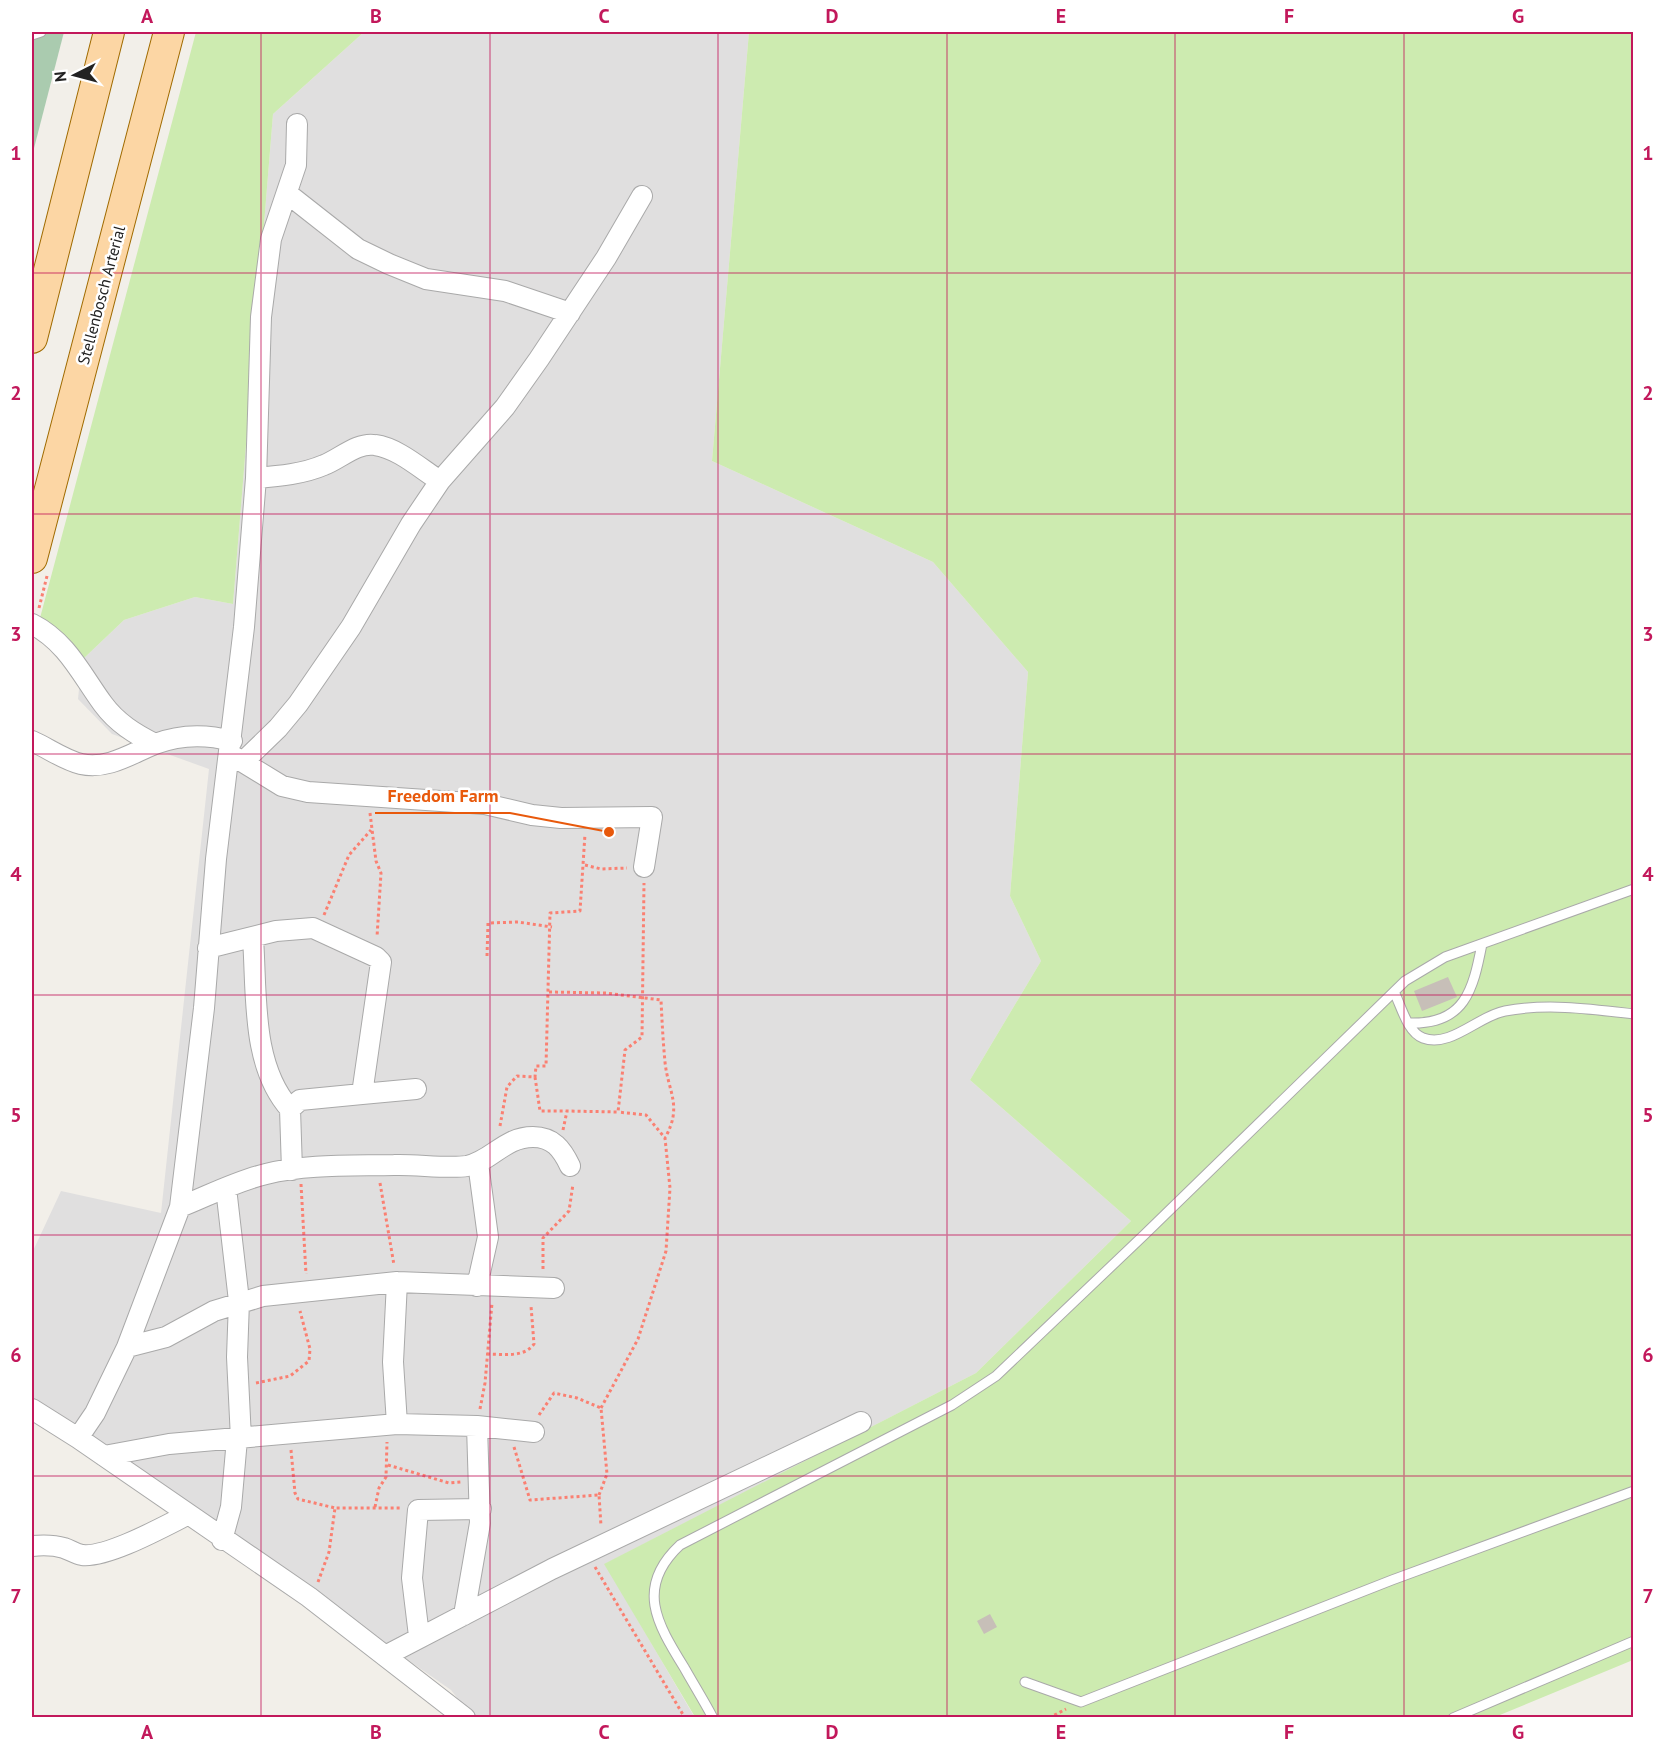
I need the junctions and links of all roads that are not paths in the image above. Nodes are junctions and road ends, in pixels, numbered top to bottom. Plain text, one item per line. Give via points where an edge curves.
1 (41, 32) edge
2 (110, 32) edge
3 (169, 32) edge
4 (32, 36) edge
5 (297, 124) dead end
6 (288, 194) junction
7 (642, 196) dead end
8 (570, 313) junction
9 (32, 338) edge
10 (256, 478) junction
11 (440, 481) junction
12 (32, 558) edge
13 (32, 624) edge
14 (32, 741) edge
15 (155, 744) junction
16 (235, 752) junction
17 (644, 867) road end
18 (1634, 888) edge
19 (253, 939) junction
20 (1482, 944) junction
21 (208, 948) junction
22 (1394, 992) junction
23 (1634, 1014) edge
24 (1409, 1023) junction
25 (416, 1089) dead end
26 (362, 1094) junction
27 (290, 1109) junction
28 (478, 1162) junction
29 (570, 1166) road end
30 (292, 1170) junction
31 (226, 1188) junction
32 (180, 1207) junction
33 (398, 1282) junction
34 (485, 1286) junction
35 (554, 1288) dead end
36 (239, 1301) junction
37 (128, 1347) junction
38 (32, 1409) edge
39 (861, 1422) dead end
40 (391, 1425) junction
41 (477, 1426) junction
42 (534, 1432) road end
43 (78, 1438) junction
44 (239, 1439) junction
45 (104, 1456) junction
46 (1634, 1491) edge
47 (481, 1509) junction
48 (187, 1515) junction
49 (222, 1540) junction
50 (32, 1546) edge
51 (464, 1615) junction
52 (418, 1636) junction
53 (1634, 1641) edge
54 (385, 1656) junction
55 (1025, 1682) dead end
56 (465, 1718) edge
57 (713, 1718) edge
58 (1453, 1718) edge

1 - 4 lane
2 - 9 main road
3 - 12 main road, Stellenbosch Arterial
5 - 6 street via 296,165
6 - 8 street via 358,249 389,264 426,279 505,291
6 - 10 street via 271,239 261,317
7 - 8 street
8 - 11 street via 505,407
10 - 11 street via 300,473 373,444 391,450
10 - 16 street
11 - 16 street via 351,627 298,704 278,728
13 - 15 street via 66,650 104,706 122,724
14 - 15 street via 82,765 126,758
15 - 16 street via 212,736
16 - 17 street via 282,786 329,795 485,804 532,815 652,817
16 - 21 street via 216,859
18 - 20 lane
19 - 21 street
19 - 26 street via 297,928 321,931 381,962
19 - 27 street via 264,1062 274,1090
20 - 22 lane via 1422,969
20 - 24 lane via 1471,988 1458,1010 1436,1021
21 - 32 street
22 - 24 lane
22 - 57 lane via 996,1376 952,1405 705,1531 670,1554 654,1583 655,1614
23 - 24 lane via 1540,1007 1504,1011 1436,1039 1420,1036
25 - 26 street
26 - 27 street via 300,1100
27 - 30 street
28 - 29 street via 500,1146 534,1137 556,1145
28 - 30 street via 458,1166
28 - 34 street via 488,1237
30 - 31 street via 265,1174
31 - 32 street
31 - 36 street
32 - 37 street
33 - 34 street
33 - 36 street
33 - 40 street
34 - 35 street
36 - 37 street via 166,1337
36 - 44 street
37 - 43 street
38 - 43 street
39 - 51 street
40 - 41 street
40 - 44 street
41 - 42 street
41 - 47 street
43 - 45 street
44 - 45 street via 157,1445
44 - 49 street via 231,1507
45 - 48 street
46 - 55 lane via 1392,1580 1081,1702
47 - 51 street
47 - 52 street via 418,1510 412,1578
48 - 49 street
48 - 50 street via 95,1554
49 - 54 street via 309,1597
51 - 52 street
52 - 54 street
53 - 58 lane
54 - 56 street

